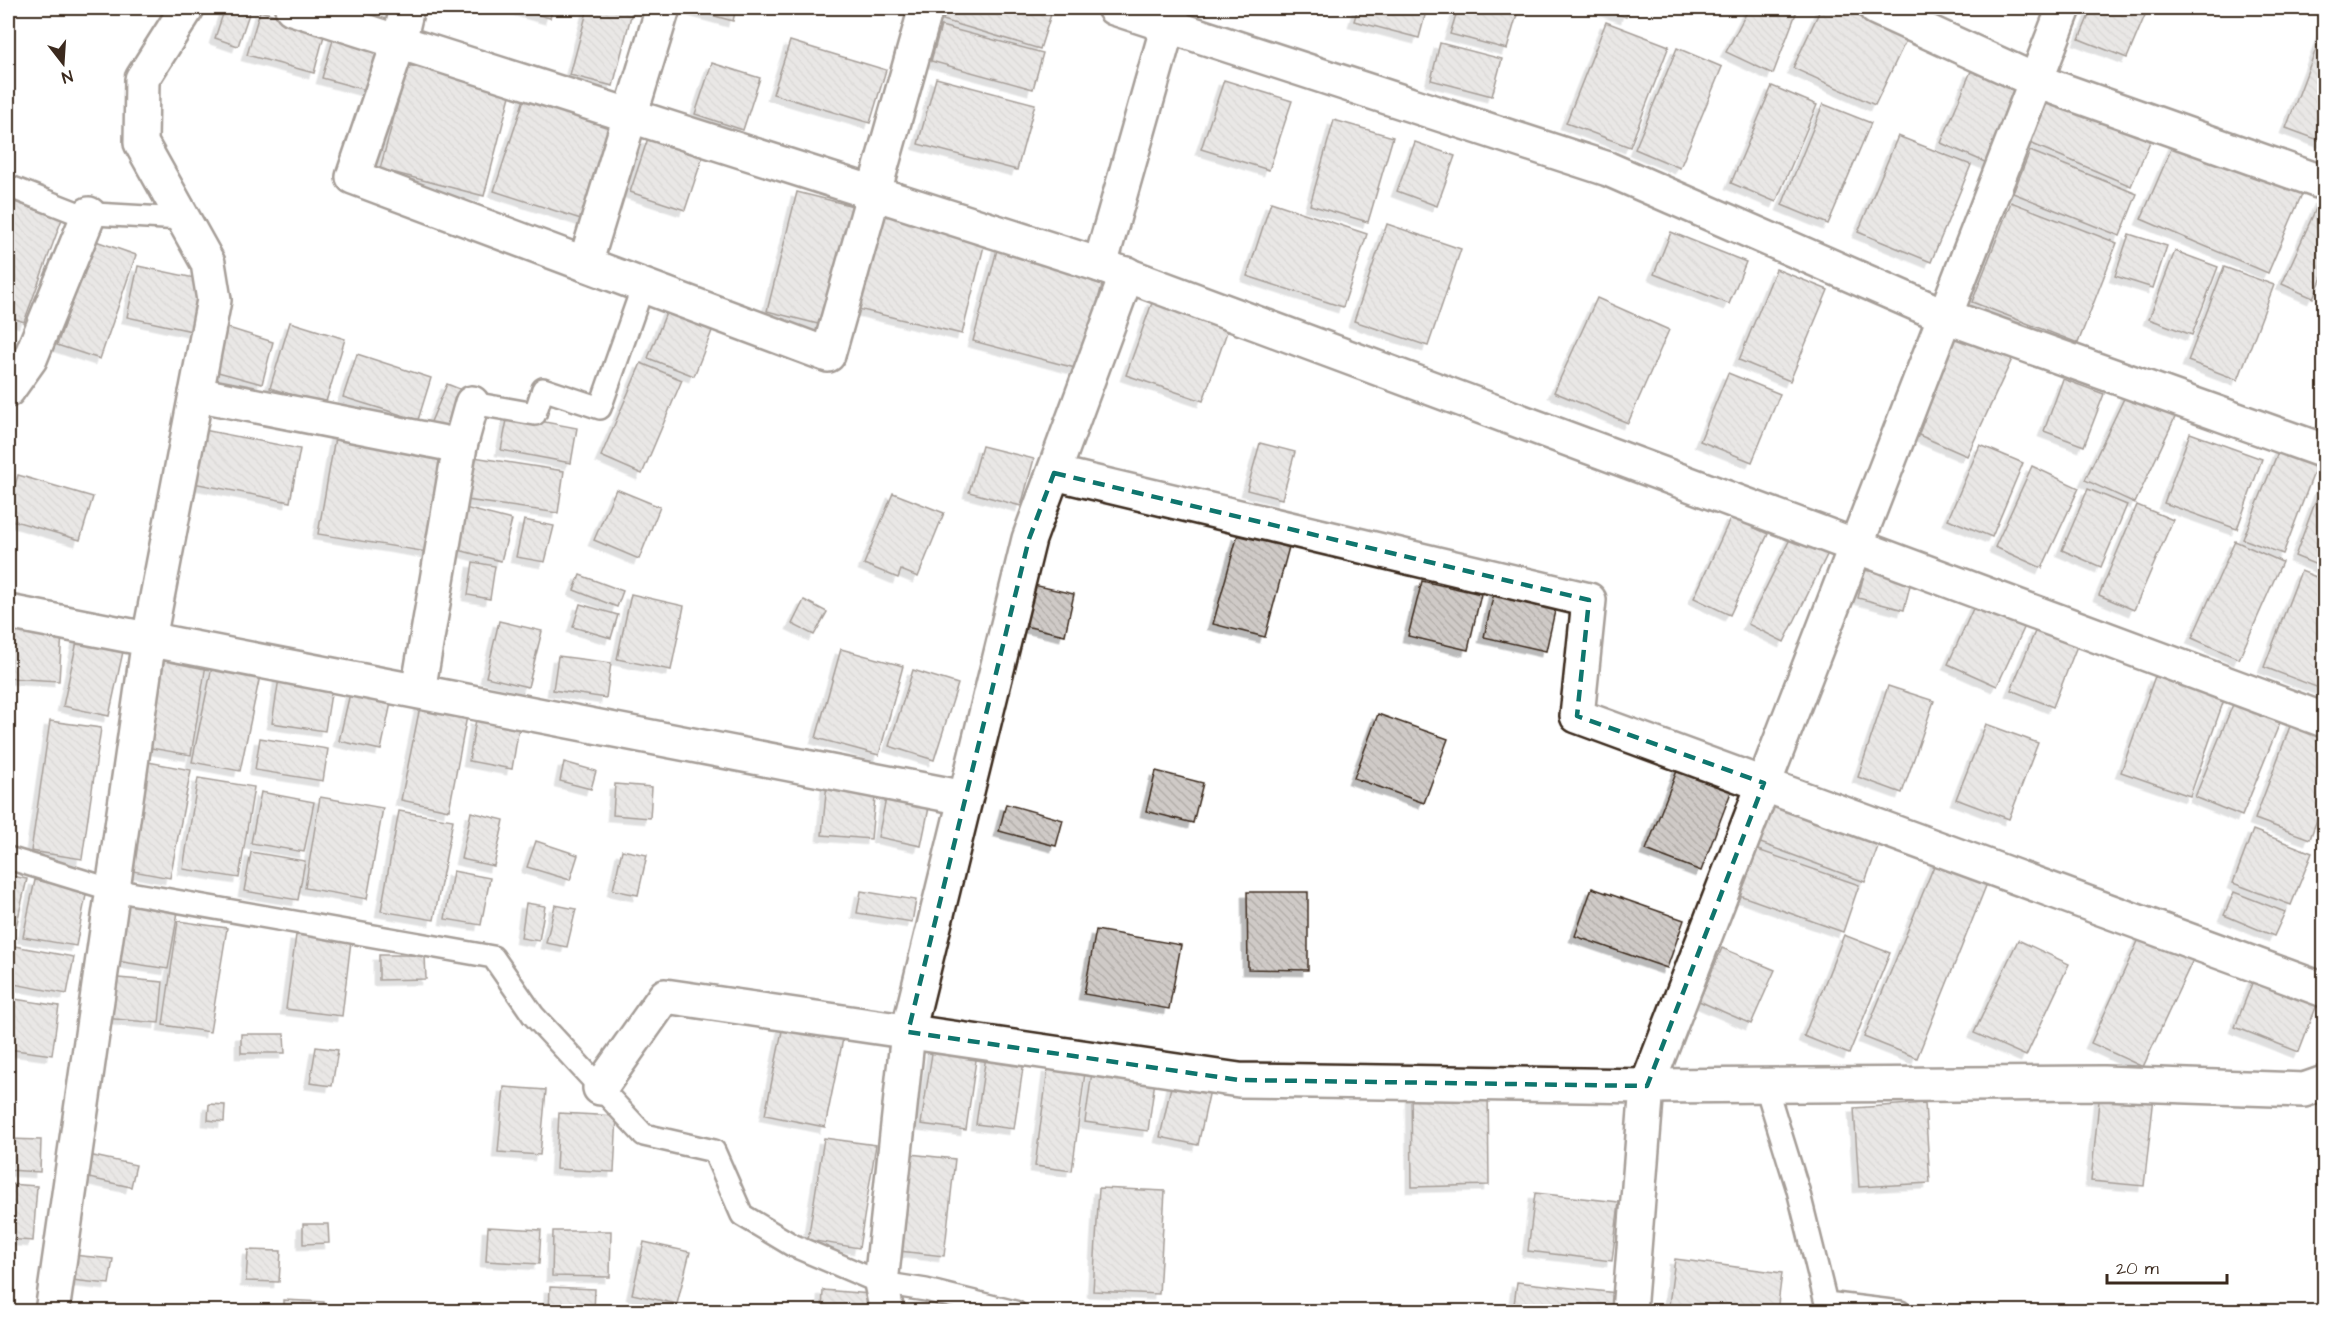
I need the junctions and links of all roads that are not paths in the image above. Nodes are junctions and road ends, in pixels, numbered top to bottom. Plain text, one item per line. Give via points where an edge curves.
1 (187, 8) edge
2 (292, 8) edge
3 (407, 8) edge
4 (663, 8) edge
5 (926, 8) edge
6 (1114, 8) edge
7 (1876, 8) edge
8 (2064, 8) edge
9 (1171, 16) edge
10 (399, 42) junction
11 (2036, 81) junction
12 (631, 116) junction
13 (2325, 183) edge
14 (8, 186) edge
15 (875, 193) junction
16 (89, 214) junction
17 (182, 219) junction
18 (585, 264) junction
19 (1114, 270) junction
20 (643, 286) junction
21 (1945, 316) junction
22 (8, 390) edge
23 (196, 394) junction
24 (472, 402) joint
25 (460, 446) junction
26 (2325, 451) edge
27 (1054, 473) junction
28 (1856, 546) junction
29 (8, 612) edge
30 (149, 639) junction
31 (418, 691) junction
32 (2325, 720) edge
33 (1764, 783) junction
34 (965, 798) junction
35 (8, 858) edge
36 (113, 890) junction
37 (2325, 990) edge
38 (908, 1032) junction
39 (2325, 1083) edge
40 (1647, 1086) junction
41 (1766, 1087) junction
42 (600, 1088) junction
43 (884, 1297) edge
44 (52, 1311) edge
45 (1015, 1311) edge
46 (1629, 1311) edge
47 (1900, 1311) edge

1 - 17 street via 142,79 141,143
2 - 10 street
3 - 10 street
4 - 12 street
5 - 15 street
6 - 9 street
7 - 11 street
8 - 11 street
9 - 19 street
9 - 21 street via 1608,170
10 - 12 street
10 - 18 street via 353,177
11 - 13 street
11 - 21 street
12 - 15 street
12 - 18 street
14 - 16 lane
15 - 19 street
15 - 20 street via 828,355
16 - 17 lane
16 - 22 street via 30,359
17 - 23 street via 208,263 214,300
18 - 20 street
19 - 27 street
19 - 28 street
20 - 24 lane via 600,408 543,389 535,414
21 - 26 street
21 - 28 street
23 - 25 street
23 - 30 street
24 - 25 street
25 - 31 street
27 - 33 street via 1588,600 1576,716
27 - 34 street via 1029,538
28 - 32 street
28 - 33 street
29 - 30 street
30 - 31 street
30 - 36 street
31 - 34 street
33 - 37 street
33 - 40 street
34 - 38 street
35 - 36 lane
36 - 42 lane via 493,957 533,1015
36 - 44 street
38 - 40 street via 1239,1080
38 - 42 street via 665,996
38 - 43 street
39 - 41 street via 2304,1090 2103,1083
40 - 41 street
40 - 46 street
41 - 47 lane via 1798,1190 1826,1303
42 - 43 lane via 644,1135 714,1150 742,1215
43 - 45 lane via 926,1290

